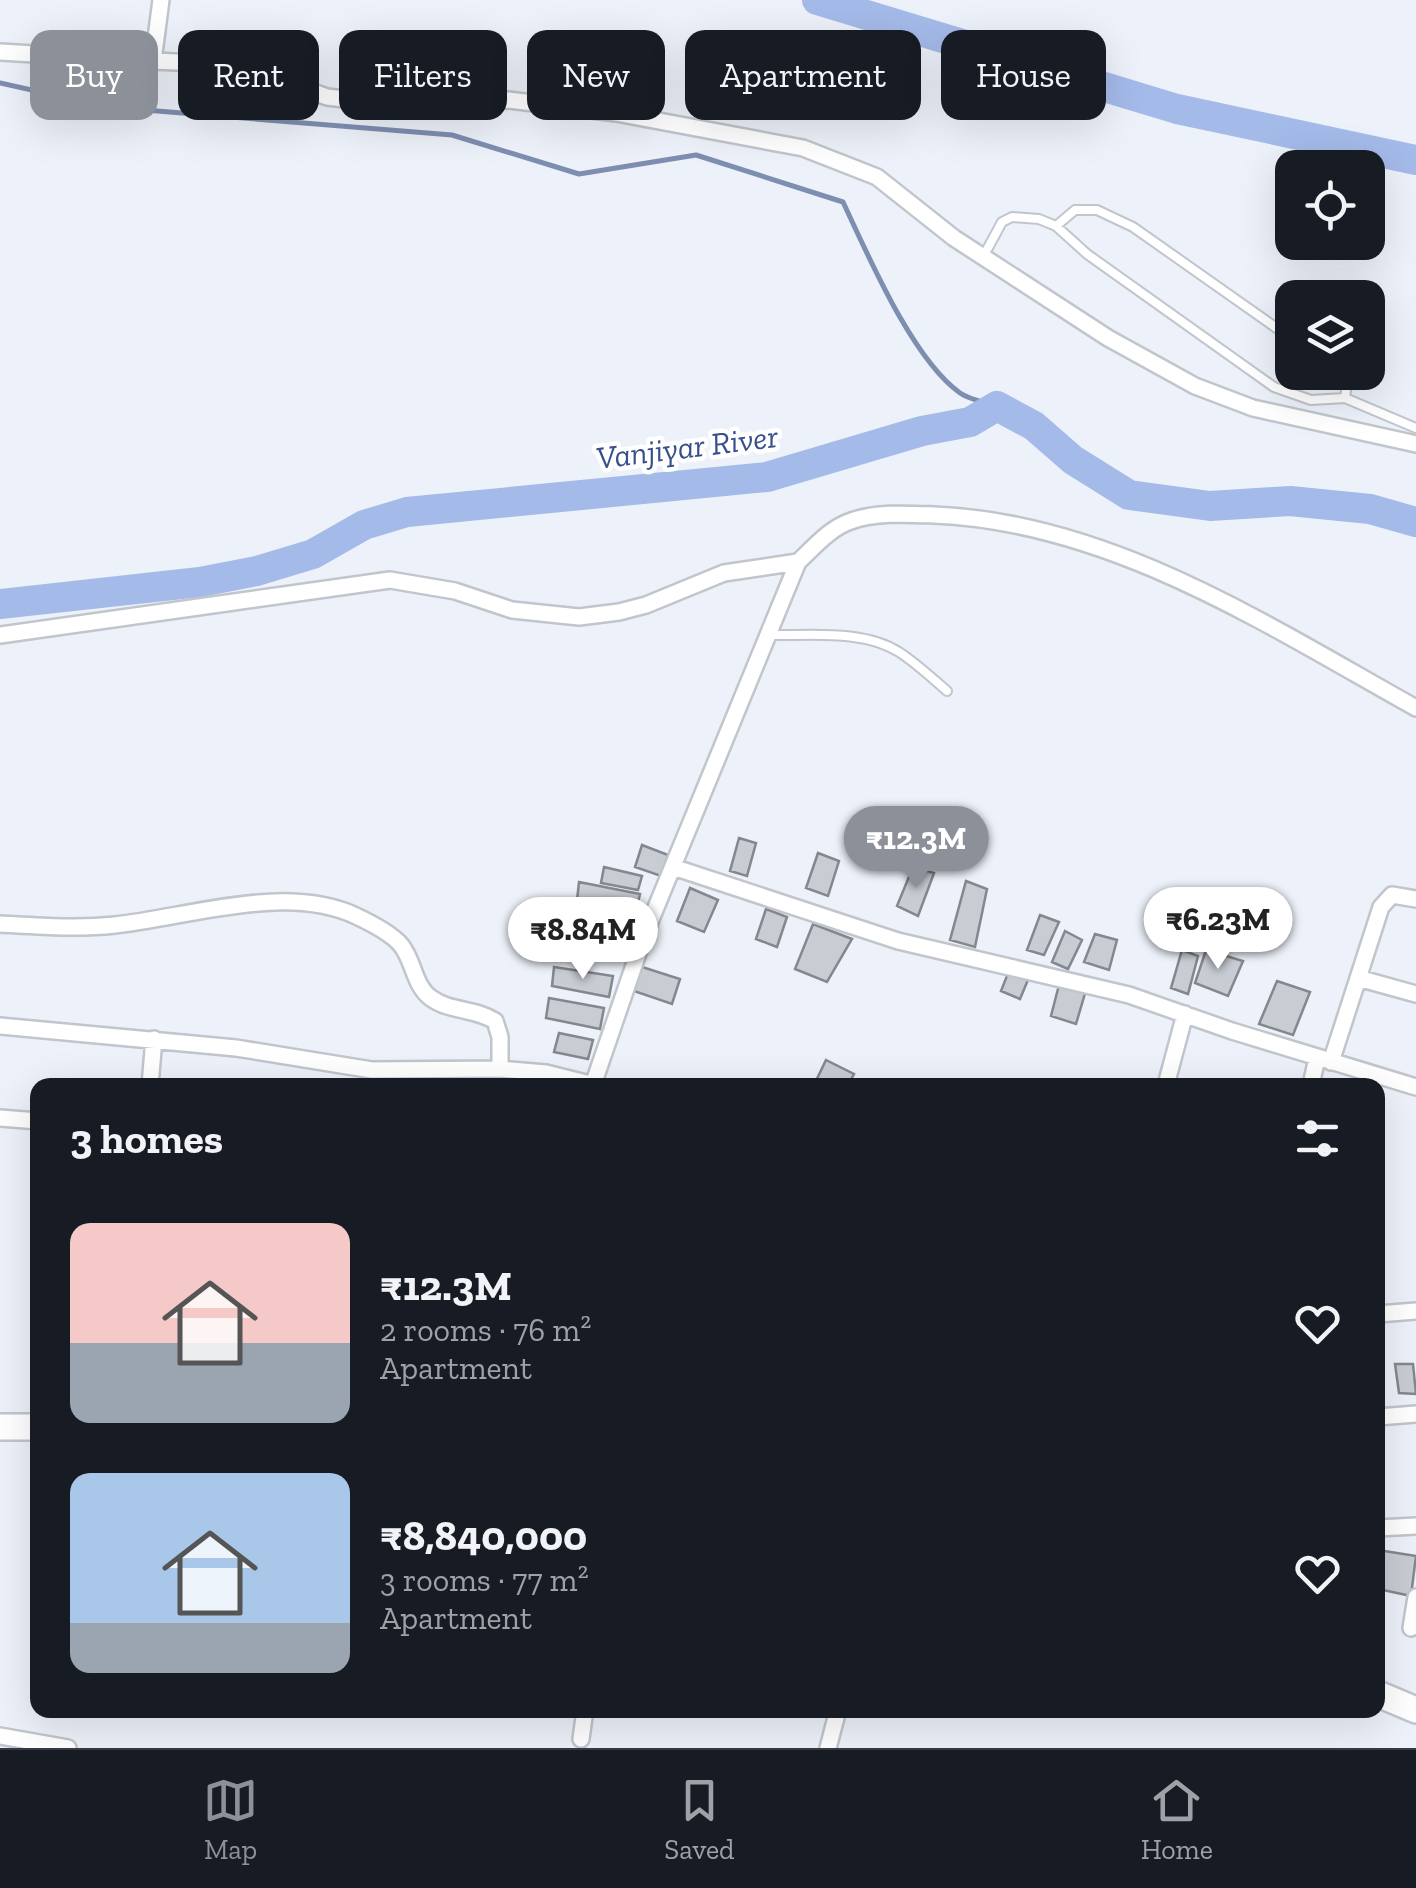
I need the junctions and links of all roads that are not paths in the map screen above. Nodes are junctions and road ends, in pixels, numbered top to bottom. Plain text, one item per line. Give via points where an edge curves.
1 (162, 0) edge
2 (158, 30) edge
3 (0, 52) edge
4 (30, 54) edge
5 (158, 61) edge
6 (1056, 226) junction
7 (983, 257) junction
8 (1275, 327) edge
9 (1346, 390) edge
10 (1345, 398) junction
11 (1416, 428) edge
12 (1416, 444) edge
13 (798, 562) junction
14 (0, 635) edge
15 (769, 635) junction
16 (948, 692) dead end
17 (1416, 708) edge
18 (672, 867) junction
19 (1416, 899) edge
20 (0, 924) edge
21 (1358, 978) junction
22 (1416, 994) edge
23 (1185, 1014) junction
24 (0, 1026) edge
25 (154, 1039) junction
26 (1324, 1060) junction
27 (500, 1069) junction
28 (151, 1078) edge
29 (566, 1078) edge
30 (595, 1078) edge
31 (1168, 1078) edge
32 (1315, 1078) edge
33 (1416, 1087) edge
34 (0, 1118) edge
35 (30, 1120) edge
36 (1416, 1311) edge
37 (1385, 1313) edge
38 (1416, 1414) edge
39 (1385, 1416) edge
40 (0, 1427) edge
41 (30, 1427) edge
42 (1416, 1526) edge
43 (1385, 1528) edge
44 (1416, 1597) edge
45 (1411, 1628) dead end
46 (1385, 1697) edge
47 (1416, 1710) edge
48 (584, 1718) edge
49 (836, 1718) edge
50 (0, 1736) edge
51 (581, 1739) dead end
52 (68, 1748) edge
53 (828, 1748) edge

1 - 2 street
3 - 4 street
5 - 7 street via 252,69 327,97 508,100 803,148 877,177
6 - 7 lane via 1012,217
6 - 8 lane via 1076,210 1107,213
6 - 10 lane via 1274,386 1311,400
7 - 12 street via 1194,386 1252,408
9 - 10 lane
10 - 11 lane
13 - 14 street via 724,573 646,604 578,617 512,610 390,580
13 - 15 street
13 - 17 street via 852,520 885,515 976,516 1054,534 1150,567
15 - 16 lane via 879,643
15 - 18 street
18 - 23 street via 898,941
18 - 30 street
19 - 21 street via 1386,898
20 - 27 street via 64,928 268,903 330,906 402,946 430,998 495,1021
21 - 22 street
21 - 26 street
23 - 26 street
23 - 31 street
24 - 25 street
25 - 27 street via 372,1070
25 - 28 street
26 - 32 street
26 - 33 street
27 - 29 street
34 - 35 street
36 - 37 street
38 - 39 street
40 - 41 main road
42 - 43 street
44 - 45 street
46 - 47 main road
48 - 51 street
49 - 53 street
50 - 52 street

